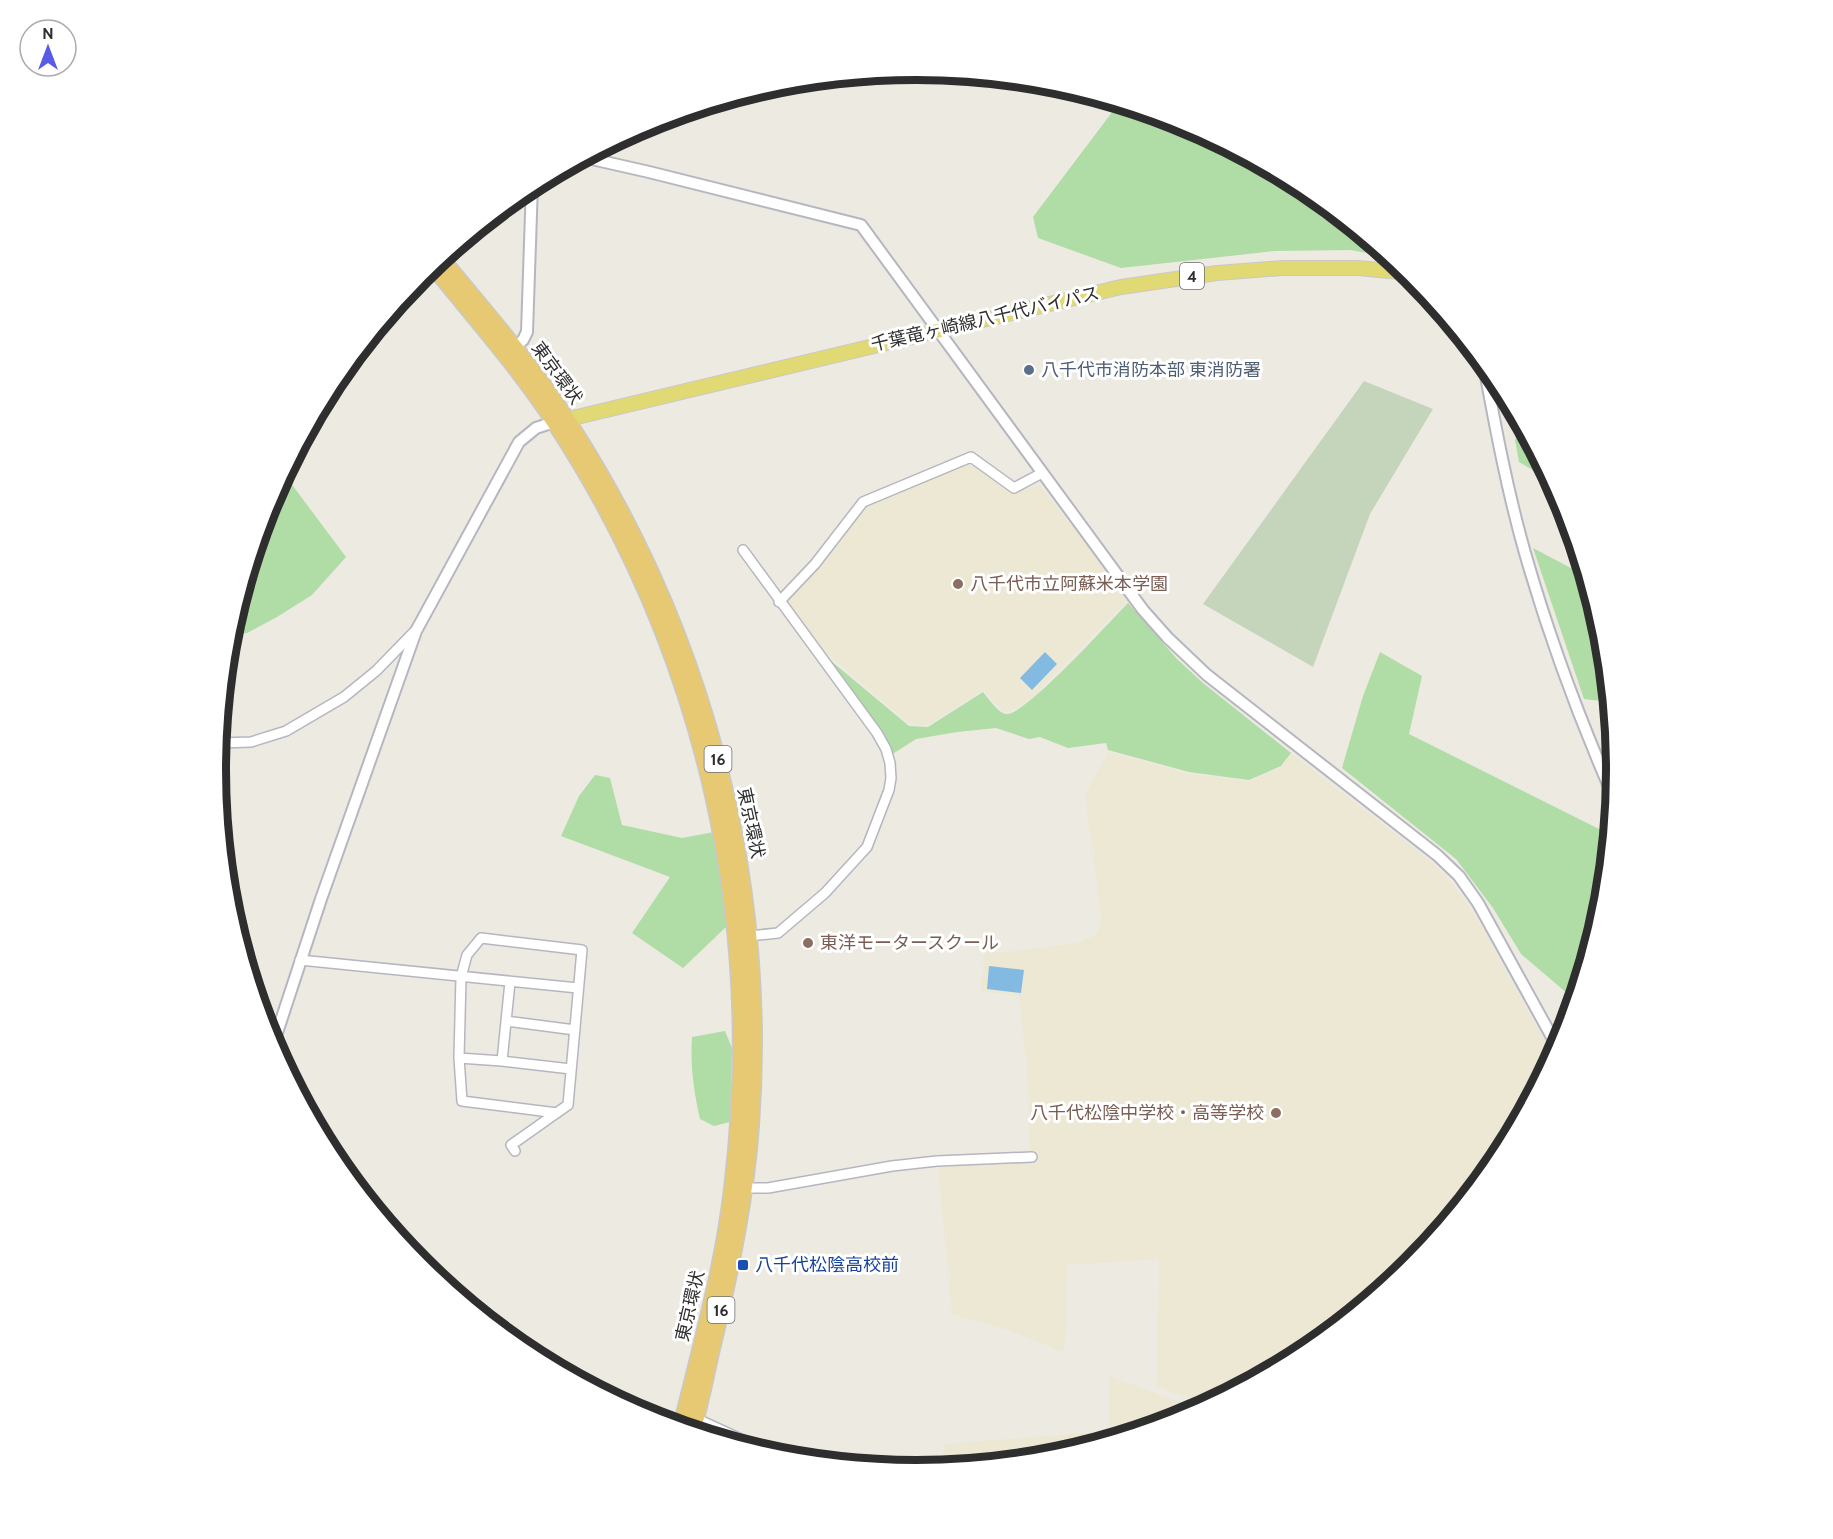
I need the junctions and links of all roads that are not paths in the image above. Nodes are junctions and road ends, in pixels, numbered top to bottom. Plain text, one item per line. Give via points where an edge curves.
1 (595, 160) edge
2 (532, 197) edge
3 (447, 265) edge
4 (1393, 271) edge
5 (439, 273) edge
6 (938, 330) junction
7 (514, 348) junction
8 (1487, 382) edge
9 (561, 421) junction
10 (1042, 473) junction
11 (743, 550) dead end
12 (779, 602) junction
13 (416, 631) junction
14 (227, 743) edge
15 (1606, 779) edge
16 (749, 936) junction
17 (300, 960) junction
18 (461, 977) junction
19 (510, 982) junction
20 (578, 988) junction
21 (506, 1021) junction
22 (278, 1030) edge
23 (575, 1030) junction
24 (1552, 1038) edge
25 (459, 1058) junction
26 (502, 1061) junction
27 (571, 1069) junction
28 (557, 1113) junction
29 (515, 1151) dead end
30 (1032, 1157) dead end
31 (739, 1188) junction
32 (689, 1421) edge

1 - 6 street via 861,225
2 - 7 street via 527,332
3 - 7 highway, 東京環状 / 16
4 - 6 main road, 千葉竜ヶ崎線八千代バイパス / 4 via 1283,268 1174,278
5 - 9 highway, 東京環状 / 16
6 - 9 main road, 千葉竜ヶ崎線八千代バイパス / 4
6 - 10 street
7 - 9 highway, 東京環状 / 16
8 - 15 street via 1525,551 1558,657
9 - 13 street via 536,428 519,442
9 - 16 highway, 東京環状 / 16 via 628,523 693,675 730,814
9 - 31 highway, 東京環状 / 16 via 662,629 692,710 715,800 736,930 742,1065
10 - 12 street via 1014,488 971,457 863,502 815,564
10 - 24 street via 1167,637 1207,675 1459,876
11 - 12 street
12 - 16 street via 877,733 886,749 891,778 867,847 825,893 778,933
13 - 14 street via 344,698 286,732 251,742
13 - 17 street
16 - 31 highway, 東京環状 / 16 via 753,1100
17 - 18 street
17 - 22 street
18 - 19 street
18 - 20 street via 467,955 481,938 582,950
18 - 25 street
19 - 20 street
19 - 21 street
20 - 23 street
21 - 23 street
21 - 26 street
23 - 27 street
25 - 26 street
25 - 28 street via 462,1101
26 - 27 street
27 - 28 street via 568,1105
28 - 29 street via 511,1145
30 - 31 street via 937,1161 768,1188
31 - 32 highway, 東京環状 / 16 via 721,1257

